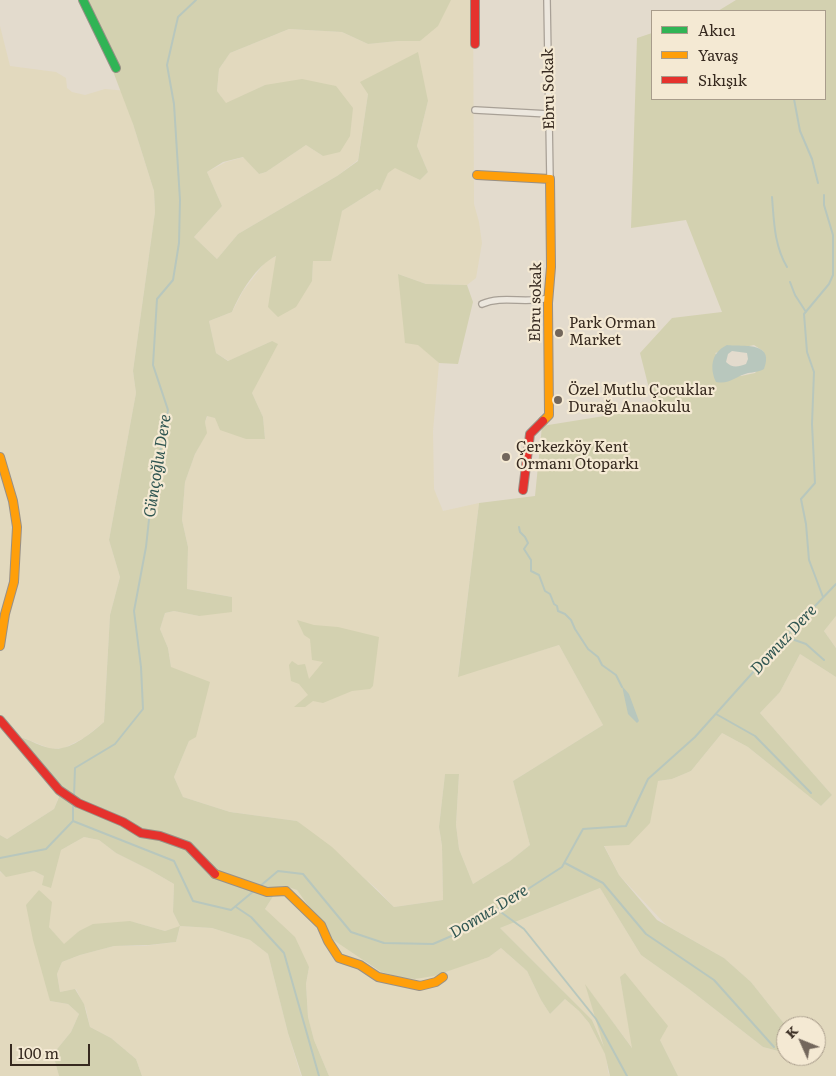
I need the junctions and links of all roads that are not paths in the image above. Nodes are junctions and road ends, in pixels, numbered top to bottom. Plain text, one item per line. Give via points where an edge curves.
1 (83, 0) edge
2 (474, 0) edge
3 (547, 0) edge
4 (475, 44) dead end
5 (116, 68) dead end
6 (475, 110) dead end
7 (549, 114) junction
8 (477, 174) dead end
9 (550, 179) junction
10 (548, 298) junction
11 (482, 304) dead end
12 (0, 457) edge
13 (523, 490) dead end
14 (0, 643) edge
15 (0, 720) edge
16 (444, 977) dead end

1 - 5 street
2 - 4 street
3 - 7 street, Ebru Sokak
6 - 7 street
7 - 9 street, Ebru Sokak
8 - 9 street
9 - 10 street, Ebru sokak
10 - 11 street via 492,300
10 - 13 street, Ebru sokak via 549,415 530,434
12 - 14 street via 14,501 16,527 14,582
15 - 16 street via 59,790 78,803 141,833 188,846 215,874 267,892 286,891 321,925 339,958 378,977 420,986

